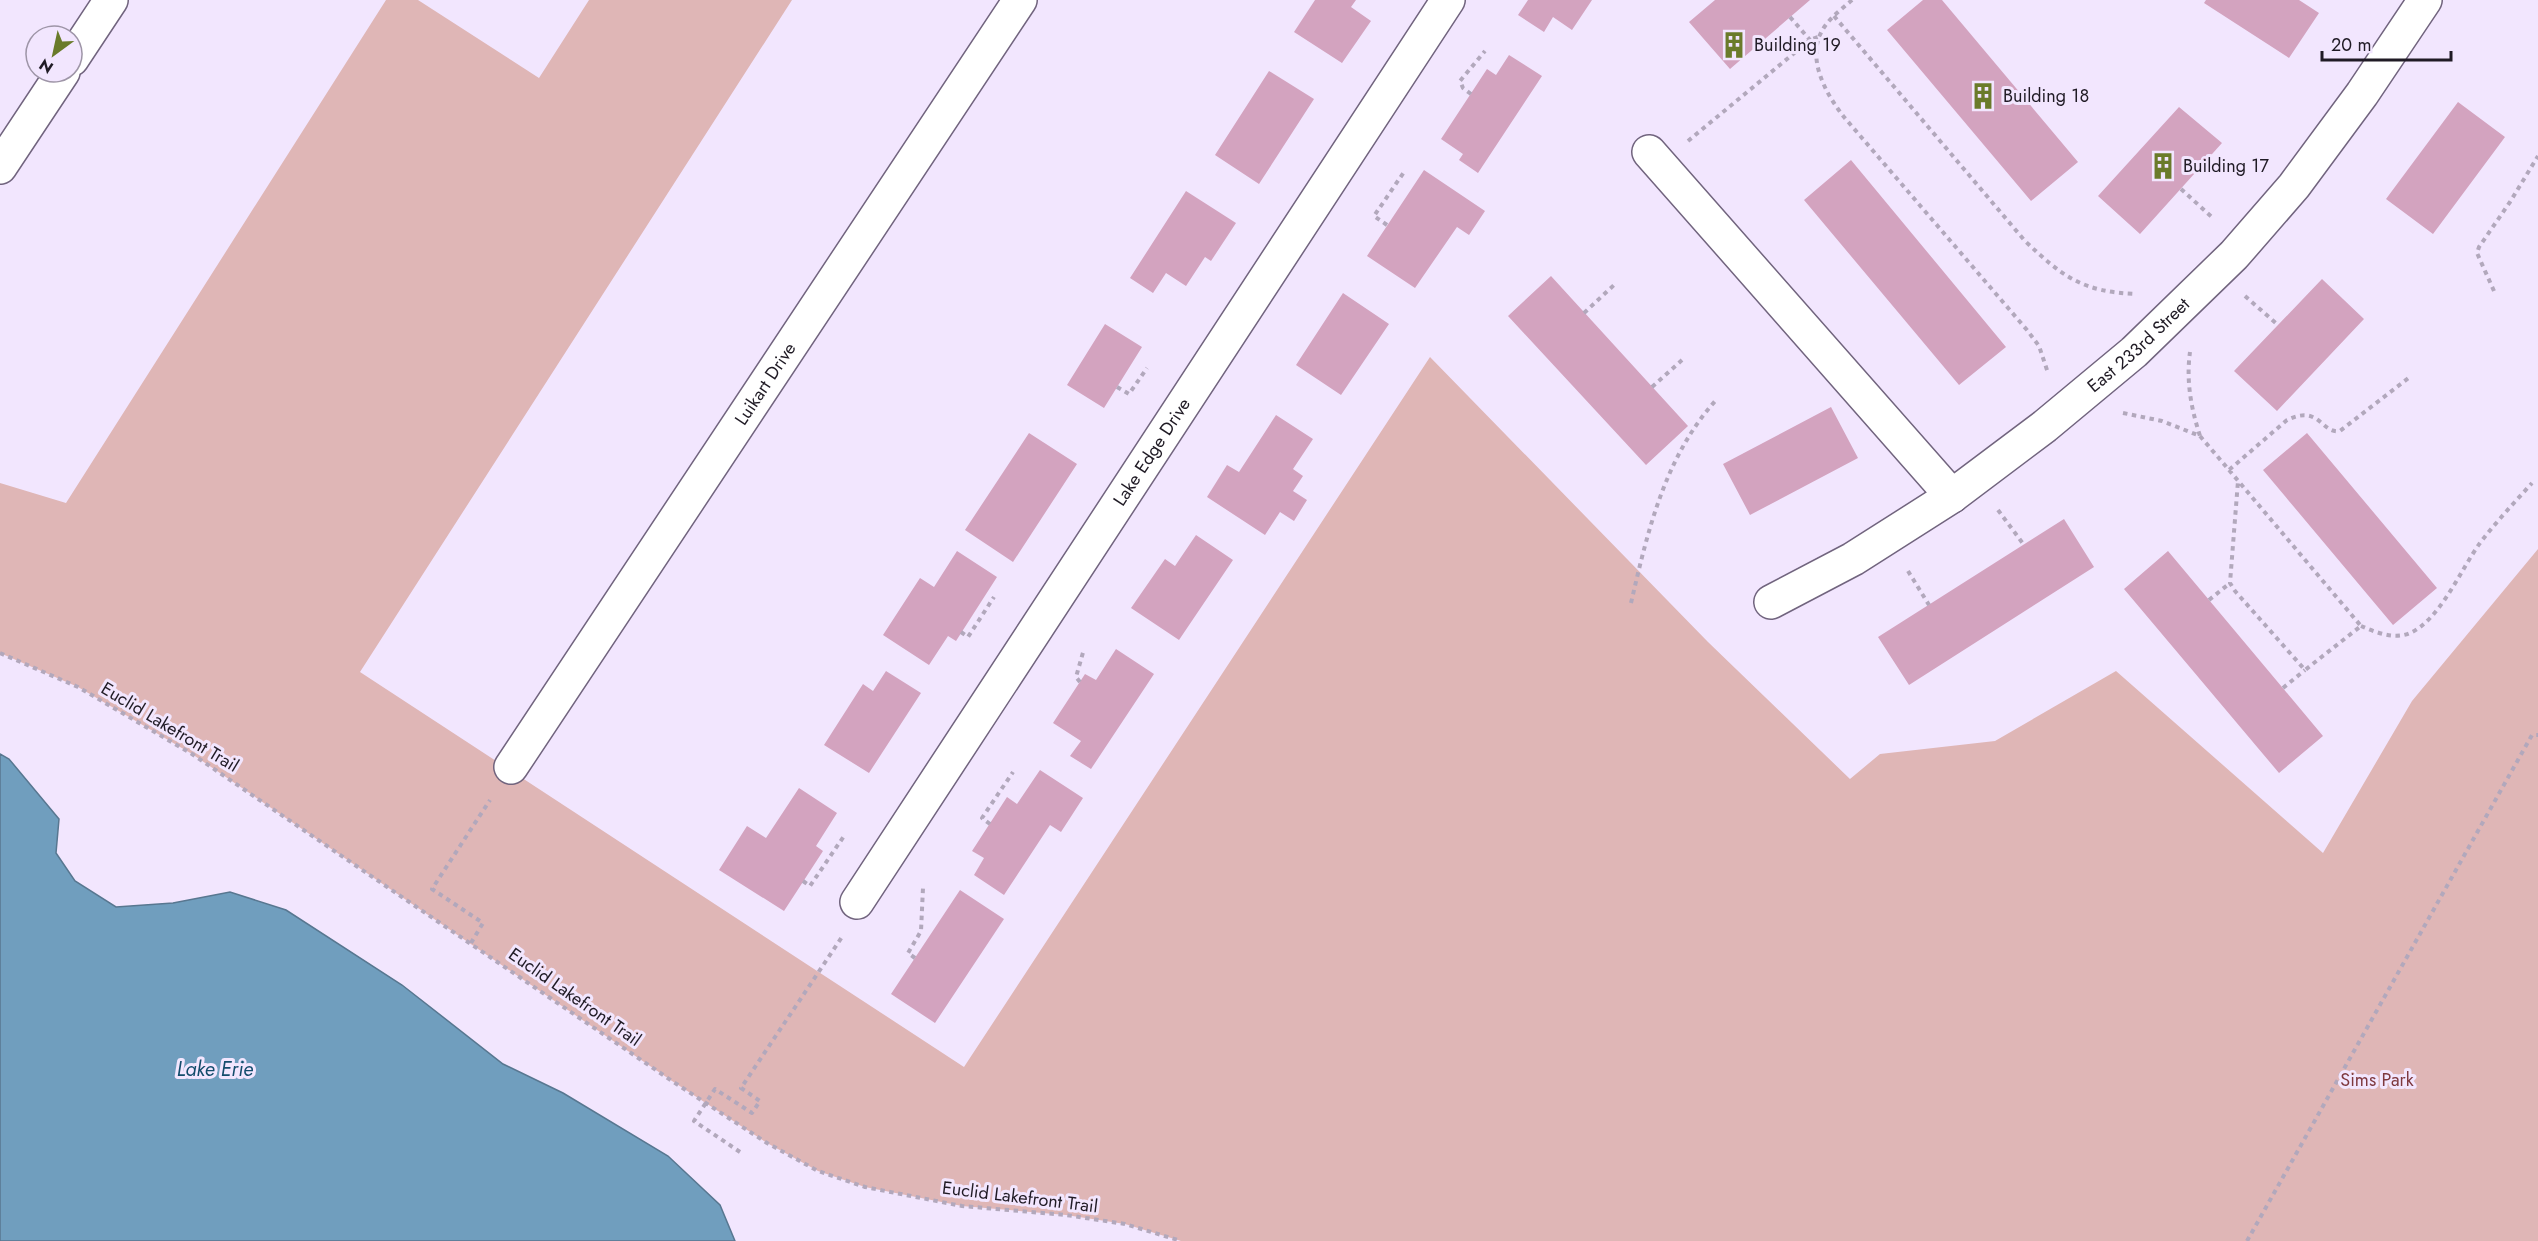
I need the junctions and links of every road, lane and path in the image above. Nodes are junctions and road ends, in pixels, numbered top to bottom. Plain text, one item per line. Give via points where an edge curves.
1 (111, 0) edge
2 (1020, 0) edge
3 (1448, 0) edge
4 (1852, 0) edge
5 (2425, 0) edge
6 (1834, 16) junction
7 (1790, 17) dead end
8 (1819, 37) junction
9 (1810, 40) junction
10 (84, 41) edge
11 (1485, 51) dead end
12 (55, 84) edge
13 (1471, 94) dead end
14 (2538, 156) edge
15 (1654, 158) joint
16 (0, 167) edge
17 (1404, 172) dead end
18 (2181, 189) dead end
19 (1387, 225) dead end
20 (2222, 225) dead end
21 (1614, 285) dead end
22 (2239, 290) dead end
23 (2494, 291) dead end
24 (2142, 294) dead end
25 (1584, 313) dead end
26 (2278, 326) dead end
27 (2191, 348) dead end
28 (1682, 360) dead end
29 (1147, 368) dead end
30 (2049, 375) dead end
31 (2411, 376) dead end
32 (1117, 387) dead end
33 (1653, 387) dead end
34 (1717, 399) dead end
35 (2115, 413) dead end
36 (2200, 436) junction
37 (2229, 470) junction
38 (2238, 481) junction
39 (2532, 483) dead end
40 (1952, 496) junction
41 (1992, 502) dead end
42 (2024, 545) dead end
43 (1907, 569) dead end
44 (2230, 583) junction
45 (994, 597) dead end
46 (2209, 600) dead end
47 (1771, 602) dead end
48 (1631, 603) dead end
49 (1929, 605) dead end
50 (2361, 626) junction
51 (961, 633) dead end
52 (1084, 650) dead end
53 (0, 653) edge
54 (2305, 670) junction
55 (1080, 682) dead end
56 (2283, 688) dead end
57 (2538, 735) edge
58 (511, 767) joint
59 (1012, 772) dead end
60 (990, 824) dead end
61 (844, 836) dead end
62 (803, 881) dead end
63 (923, 888) dead end
64 (857, 902) joint
65 (471, 943) junction
66 (915, 958) dead end
67 (706, 1103) junction
68 (740, 1152) dead end
69 (1181, 1241) edge
70 (2247, 1241) edge

1 - 10 street
2 - 58 street, Luikart Drive
3 - 64 street, Lake Edge Drive
4 - 6 path
5 - 40 street, East 233rd Street via 2294,186 2235,255 2134,352
6 - 8 path
6 - 24 path via 2043,258 2074,282 2111,292
7 - 9 path
8 - 9 path
8 - 30 path via 1819,69 1832,102 2027,330 2039,346
9 - 15 path
11 - 13 path via 1460,81
12 - 16 street
14 - 23 path via 2477,253
15 - 40 street
17 - 19 path via 1374,216
18 - 20 path
21 - 25 path
22 - 26 path
27 - 36 path via 2188,384
28 - 33 path
29 - 32 path via 1129,394
31 - 37 path via 2340,431 2331,430 2306,414 2298,414
34 - 48 path via 1690,434 1662,489
35 - 36 path via 2141,415
36 - 37 path
37 - 38 path
38 - 44 path
38 - 50 path
39 - 50 path via 2483,540 2420,628 2407,635 2393,635
40 - 47 street, East 233rd Street via 1852,559
41 - 42 path
43 - 49 path
44 - 46 path
44 - 54 path
45 - 51 path via 968,637
50 - 54 path
52 - 55 path via 1076,676
53 - 65 path, Euclid Lakefront Trail via 78,687 192,754
54 - 56 path
57 - 70 path via 2532,735
58 - 65 path via 432,889 483,923
59 - 60 path via 982,818
61 - 62 path via 810,886
63 - 66 path via 921,931 908,952
64 - 67 path via 857,915 741,1088 760,1101 752,1113 715,1089
65 - 67 path, Euclid Lakefront Trail
67 - 68 path via 694,1121
67 - 69 path, Euclid Lakefront Trail via 818,1171 865,1187 962,1206 1125,1224

